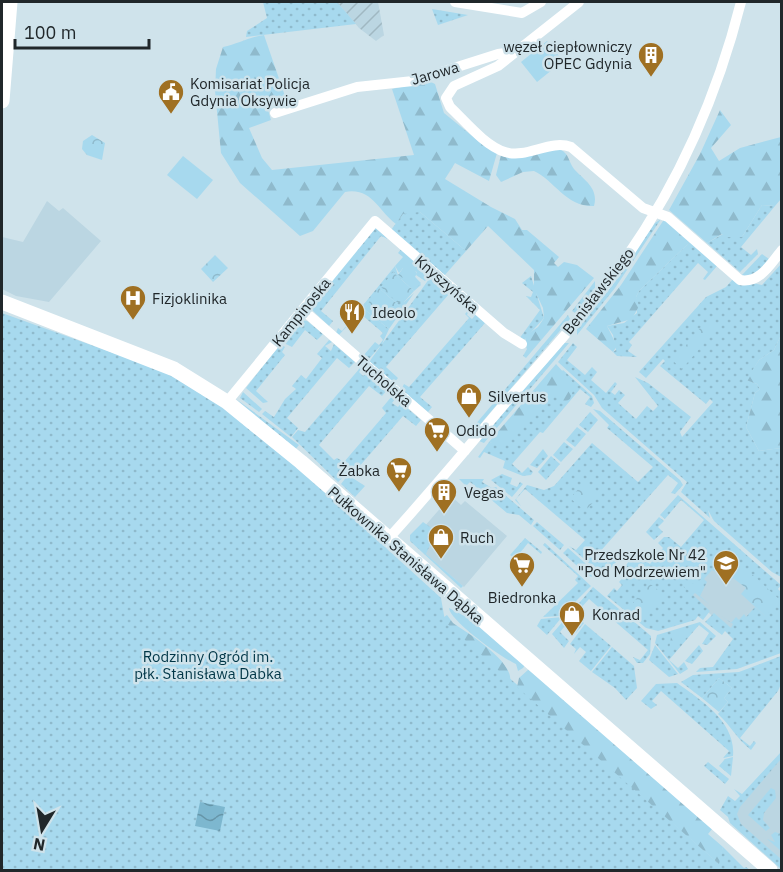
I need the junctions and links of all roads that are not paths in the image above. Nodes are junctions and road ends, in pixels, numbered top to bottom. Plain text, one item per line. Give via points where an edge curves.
1 (10, 2) edge
2 (455, 2) edge
3 (541, 2) edge
4 (579, 2) edge
5 (741, 2) edge
6 (519, 51) junction
7 (2, 101) edge
8 (275, 113) dead end
9 (654, 212) junction
10 (375, 221) joint
11 (782, 250) edge
12 (2, 302) edge
13 (303, 310) junction
14 (522, 344) dead end
15 (227, 402) junction
16 (465, 451) junction
17 (388, 539) junction
18 (770, 870) edge

1 - 7 street
2 - 3 street via 522,13
4 - 6 street, Jarowa
5 - 9 street, Benisławskiego via 708,106
6 - 8 street, Jarowa via 413,81 357,87
6 - 9 street via 451,88 446,98 450,108 505,152 571,147 643,208
9 - 11 street via 668,217 740,280 758,277
9 - 16 street, Benisławskiego via 606,285
10 - 13 street, Kampinoska
10 - 14 street, Knyszyńska via 504,333
12 - 15 street, Pułkownika Stanisława Dąbka via 155,360
13 - 15 street, Kampinoska
13 - 16 street, Tucholska
15 - 17 street, Pułkownika Stanisława Dąbka
16 - 17 street, Benisławskiego
17 - 18 street, Pułkownika Stanisława Dąbka

